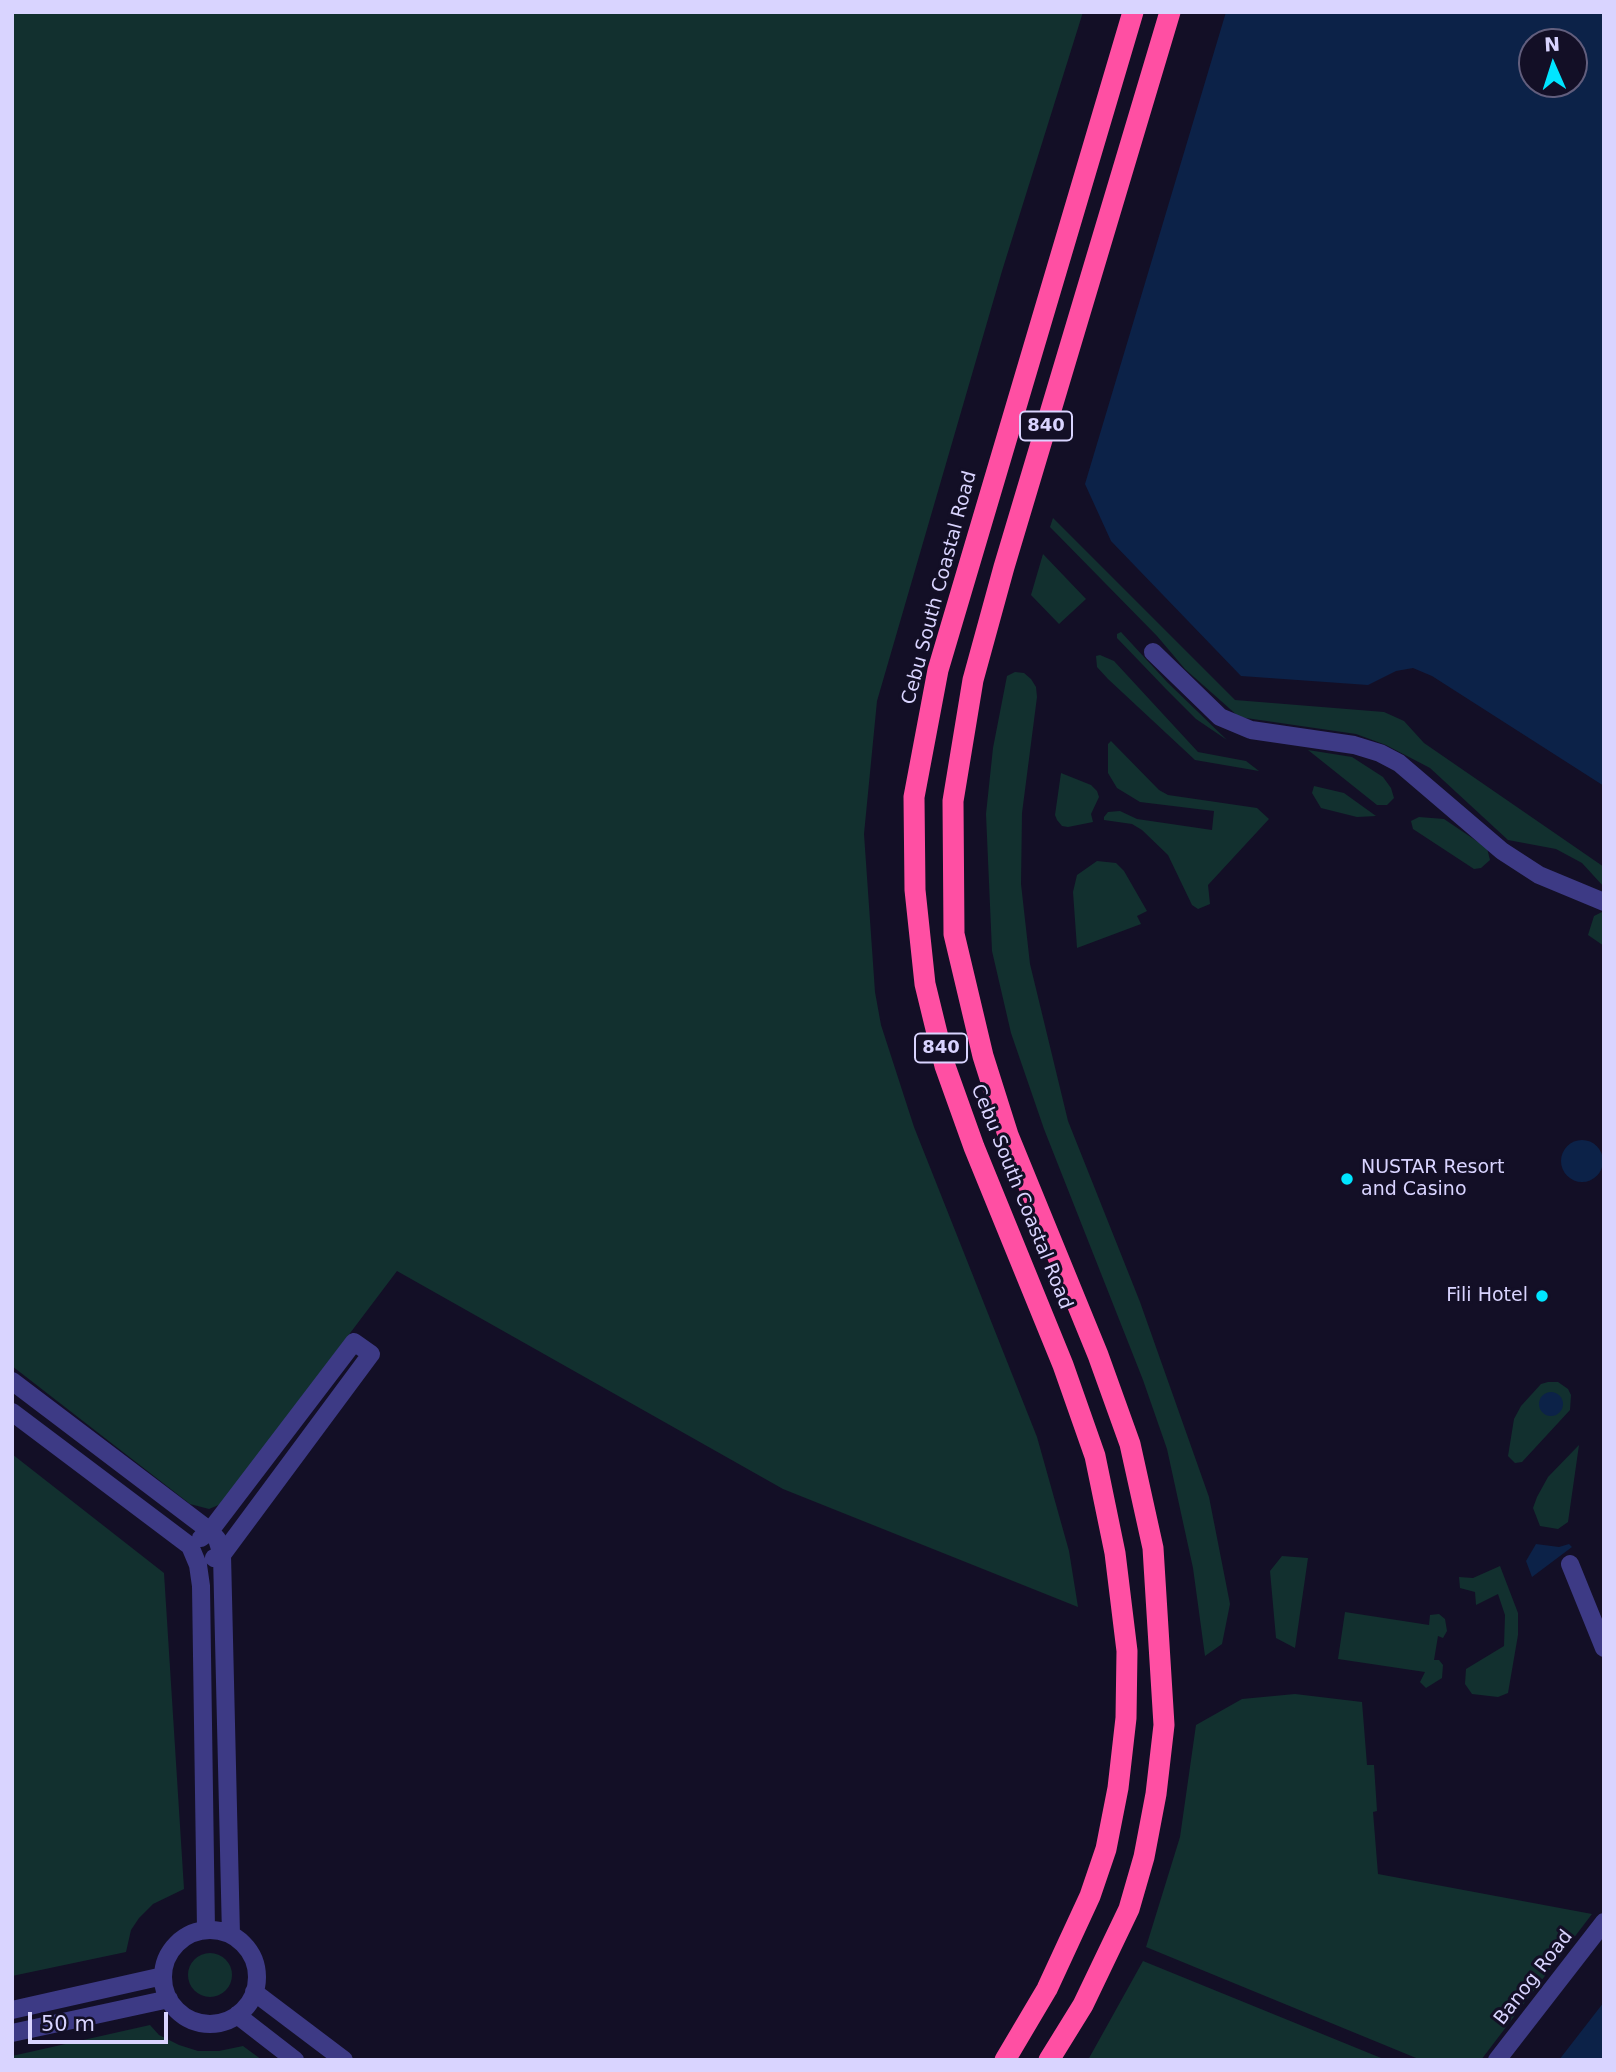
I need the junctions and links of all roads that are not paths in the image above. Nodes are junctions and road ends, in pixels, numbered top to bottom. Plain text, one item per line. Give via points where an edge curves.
1 (1133, 12) edge
2 (1170, 12) edge
3 (1153, 652) dead end
4 (1604, 902) edge
5 (12, 1381) edge
6 (12, 1412) edge
7 (210, 1531) junction
8 (190, 1546) junction
9 (222, 1555) junction
10 (1570, 1564) dead end
11 (198, 1565) junction
12 (1604, 1648) edge
13 (1604, 1922) edge
14 (206, 1930) junction
15 (231, 1935) junction
16 (163, 1976) junction
17 (254, 1992) junction
18 (169, 1999) junction
19 (12, 2010) edge
20 (237, 2015) junction
21 (12, 2033) edge
22 (295, 2060) edge
23 (344, 2060) edge
24 (1005, 2060) edge
25 (1049, 2060) edge
26 (1497, 2060) edge

1 - 24 highway, Cebu South Coastal Road / 840 via 937,670 914,797 915,890 925,984 945,1066 1095,1455 1115,1553 1127,1651 1126,1718 1106,1849 1090,1896 1047,1989
2 - 25 highway, Cebu South Coastal Road / 840 via 1004,567 974,680 953,801 954,934 983,1056 1008,1135 1130,1444 1153,1548 1164,1725 1144,1857 1124,1920 1083,2005
3 - 4 street via 1220,717 1251,730 1380,753 1399,763 1502,851 1539,875
5 - 7 street
6 - 8 street
7 - 8 street
7 - 9 street
7 - 9 street via 354,1342 371,1354
8 - 11 street
9 - 11 street
9 - 15 street
10 - 12 street
11 - 14 street
13 - 26 street, Banog Road
14 - 15 street
14 - 16 street via 177,1943
15 - 17 street via 251,1955 257,1973
16 - 18 street
16 - 19 street
17 - 20 street
17 - 23 street
18 - 20 street via 181,2014 199,2022 219,2023
18 - 21 street
20 - 22 street

